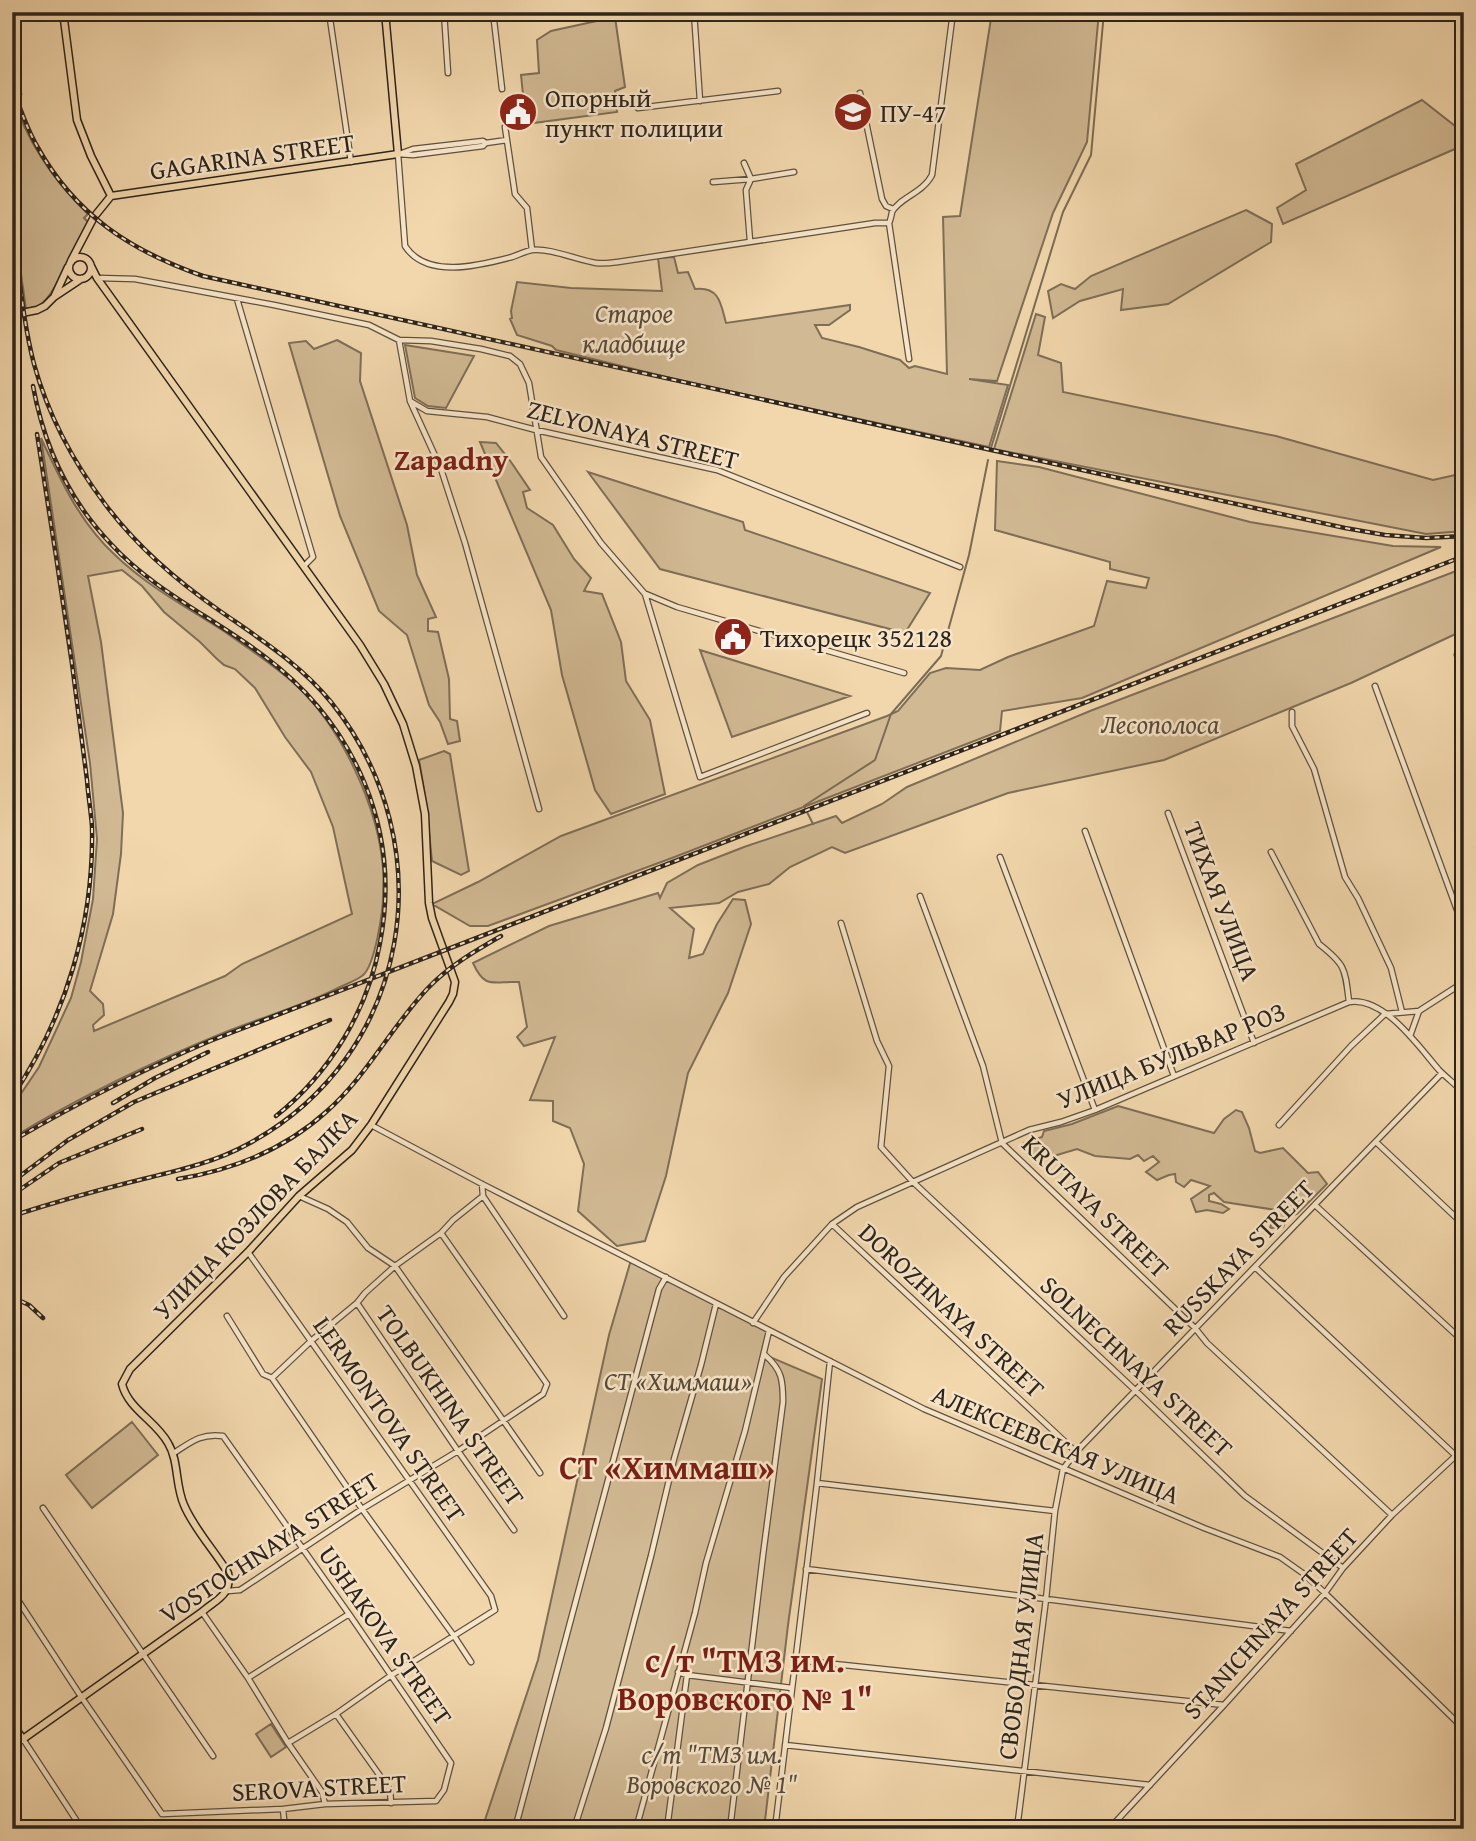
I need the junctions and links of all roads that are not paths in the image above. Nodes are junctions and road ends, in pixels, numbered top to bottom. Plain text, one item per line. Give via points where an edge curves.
1 (64, 12) edge
2 (329, 12) edge
3 (385, 12) edge
4 (444, 12) edge
5 (493, 12) edge
6 (694, 12) edge
7 (953, 12) edge
8 (448, 73) dead end
9 (502, 89) dead end
10 (778, 91) dead end
11 (860, 93) dead end
12 (699, 101) junction
13 (638, 108) dead end
14 (505, 127) dead end
15 (507, 140) junction
16 (398, 154) junction
17 (352, 162) junction
18 (744, 163) dead end
19 (794, 172) dead end
20 (751, 179) junction
21 (713, 182) dead end
22 (111, 196) junction
23 (893, 209) junction
24 (889, 223) junction
25 (750, 241) junction
26 (82, 242) junction
27 (532, 250) junction
28 (70, 262) junction
29 (90, 264) junction
30 (83, 278) junction
31 (97, 278) junction
32 (54, 297) junction
33 (237, 299) junction
34 (12, 315) edge
35 (399, 340) junction
36 (909, 359) dead end
37 (410, 401) junction
38 (536, 430) junction
39 (303, 567) junction
40 (960, 567) dead end
41 (645, 594) junction
42 (1457, 655) dead end
43 (904, 673) dead end
44 (1464, 673) edge
45 (1375, 686) dead end
46 (1292, 712) dead end
47 (867, 713) dead end
48 (539, 809) dead end
49 (12, 812) edge
50 (1168, 813) dead end
51 (15, 820) edge
52 (1085, 831) dead end
53 (1271, 852) dead end
54 (1000, 857) dead end
55 (920, 896) dead end
56 (841, 923) dead end
57 (1464, 929) edge
58 (1464, 982) edge
59 (1352, 1001) junction
60 (1419, 1011) junction
61 (1402, 1012) junction
62 (1385, 1014) junction
63 (1410, 1036) junction
64 (1254, 1043) junction
65 (1442, 1073) junction
66 (1174, 1076) junction
67 (1464, 1093) edge
68 (1095, 1110) junction
69 (371, 1125) junction
70 (1279, 1125) dead end
71 (1376, 1142) junction
72 (1002, 1143) junction
73 (912, 1181) junction
74 (482, 1184) junction
75 (299, 1196) junction
76 (482, 1196) junction
77 (1315, 1205) junction
78 (832, 1224) junction
79 (1464, 1225) edge
80 (441, 1233) junction
81 (248, 1252) junction
82 (395, 1266) junction
83 (1255, 1267) junction
84 (666, 1277) junction
85 (357, 1303) junction
86 (716, 1304) junction
87 (226, 1316) dead end
88 (564, 1316) dead end
89 (753, 1323) junction
90 (1195, 1328) junction
91 (769, 1331) junction
92 (311, 1341) junction
93 (1464, 1342) edge
94 (765, 1355) junction
95 (830, 1361) junction
96 (272, 1378) junction
97 (1136, 1391) junction
98 (503, 1420) junction
99 (1464, 1448) edge
100 (458, 1451) junction
101 (1076, 1452) junction
102 (174, 1453) junction
103 (1456, 1456) junction
104 (1063, 1469) junction
105 (540, 1473) dead end
106 (410, 1479) junction
107 (817, 1483) junction
108 (43, 1508) dead end
109 (362, 1509) junction
110 (1055, 1511) junction
111 (1392, 1515) junction
112 (514, 1530) dead end
113 (302, 1548) junction
114 (806, 1569) junction
115 (1343, 1569) junction
116 (12, 1591) edge
117 (228, 1591) junction
118 (1325, 1593) junction
119 (1046, 1599) junction
120 (202, 1612) junction
121 (349, 1614) junction
122 (1291, 1631) junction
123 (454, 1636) junction
124 (142, 1654) junction
125 (796, 1660) junction
126 (471, 1662) dead end
127 (678, 1672) junction
128 (687, 1675) junction
129 (390, 1676) junction
130 (248, 1678) junction
131 (748, 1682) junction
132 (1034, 1686) junction
133 (792, 1688) junction
134 (82, 1698) junction
135 (1224, 1705) junction
136 (336, 1714) junction
137 (12, 1724) edge
138 (1464, 1729) edge
139 (23, 1739) junction
140 (288, 1743) junction
141 (785, 1745) junction
142 (12, 1746) edge
143 (213, 1756) dead end
144 (451, 1763) joint
145 (1024, 1771) junction
146 (1150, 1785) junction
147 (391, 1803) junction
148 (325, 1804) junction
149 (283, 1809) junction
150 (82, 1829) edge
151 (285, 1829) edge
152 (515, 1829) edge
153 (574, 1829) edge
154 (636, 1829) edge
155 (667, 1829) edge
156 (730, 1829) edge
157 (775, 1829) edge
158 (1017, 1829) edge
159 (1109, 1829) edge

1 - 22 main road via 77,120
2 - 17 street
3 - 16 main road
4 - 8 street
5 - 9 street
6 - 12 street
7 - 23 street via 932,175
10 - 12 street
11 - 23 street via 883,200
12 - 13 street
14 - 15 street
15 - 16 street, GAGARINA STREET
15 - 27 street via 515,194 527,208
16 - 17 main road, GAGARINA STREET
16 - 27 street via 405,246 419,259 433,265 468,267
17 - 22 main road, GAGARINA STREET
18 - 20 street
19 - 20 street
20 - 21 street
20 - 25 street via 746,190
22 - 26 main road
23 - 24 street
24 - 25 street
24 - 36 street
25 - 27 street via 600,264
26 - 28 main road
26 - 29 main road
28 - 29 main road via 81,257
28 - 30 main road via 71,274
28 - 32 main road
29 - 30 main road via 90,272
29 - 31 main road
30 - 31 main road
30 - 32 main road
31 - 33 street via 135,279
31 - 39 main road
32 - 34 main road via 37,310
33 - 35 street via 369,326
33 - 39 street via 313,557
35 - 37 street
35 - 38 street via 431,341 510,356 520,364 529,383
37 - 38 street, ZELYONAYA STREET via 427,411 487,417
37 - 48 street via 441,469 465,543
38 - 40 street, ZELYONAYA STREET via 717,470
38 - 41 street via 541,457 601,543
39 - 69 main road, УЛИЦА КОЗЛОВА БАЛКА via 360,645 403,724 425,814 432,918 455,982 453,994
41 - 43 street
41 - 47 street via 700,777
42 - 44 street
45 - 57 street
46 - 61 street via 1292,726 1314,769 1345,877 1391,968
49 - 51 street
50 - 64 street, ТИХАЯ УЛИЦА
52 - 66 street
53 - 59 street via 1319,944 1345,970
54 - 68 street
55 - 72 street via 983,1066
56 - 73 street, SOLNECHNAYA STREET via 889,1066 881,1147
58 - 60 street
59 - 62 street
59 - 64 street, УЛИЦА БУЛЬВАР РОЗ
60 - 61 street
60 - 63 street
61 - 62 street
62 - 63 street
62 - 70 street
63 - 65 street
64 - 66 street, УЛИЦА БУЛЬВАР РОЗ
65 - 67 street
65 - 71 street, RUSSKAYA STREET
66 - 68 street, УЛИЦА БУЛЬВАР РОЗ
68 - 72 street, УЛИЦА БУЛЬВАР РОЗ
69 - 74 street, АЛЕКСЕЕВСКАЯ УЛИЦА
69 - 75 main road, УЛИЦА КОЗЛОВА БАЛКА via 352,1150
71 - 77 street, RUSSKAYA STREET
71 - 79 street
72 - 73 street, KRUTAYA STREET
72 - 90 street, KRUTAYA STREET
73 - 78 street, KRUTAYA STREET
73 - 97 street, SOLNECHNAYA STREET
74 - 76 street
74 - 84 street, АЛЕКСЕЕВСКАЯ УЛИЦА
75 - 81 main road, УЛИЦА КОЗЛОВА БАЛКА
75 - 82 street via 346,1222 368,1248
76 - 80 street
76 - 88 street
77 - 83 street, RUSSKAYA STREET
77 - 93 street
78 - 89 street, KRUTAYA STREET via 785,1277
78 - 101 street, DOROZHNAYA STREET
80 - 82 street
80 - 98 street, VOSTOCHNAYA STREET via 547,1384 543,1394
81 - 92 street, LERMONTOVA STREET
81 - 102 main road, УЛИЦА КОЗЛОВА БАЛКА via 130,1369 121,1384 127,1398
82 - 85 street
82 - 98 street
83 - 90 street, RUSSKAYA STREET
83 - 103 street
84 - 86 street, АЛЕКСЕЕВСКАЯ УЛИЦА
84 - 152 street via 659,1289
85 - 92 street
85 - 100 street, TOLBUKHINA STREET
86 - 89 street, АЛЕКСЕЕВСКАЯ УЛИЦА
86 - 153 street via 606,1728
87 - 96 street via 263,1374
89 - 91 street, АЛЕКСЕЕВСКАЯ УЛИЦА
90 - 97 street, RUSSKAYA STREET
90 - 111 street, KRUTAYA STREET
91 - 94 street
91 - 95 street, АЛЕКСЕЕВСКАЯ УЛИЦА
92 - 96 street
92 - 106 street, LERMONTOVA STREET
94 - 127 street
94 - 131 street via 776,1365 783,1382 783,1402
95 - 104 street, АЛЕКСЕЕВСКАЯ УЛИЦА via 923,1409
95 - 107 street
96 - 109 street
97 - 101 street, RUSSKAYA STREET
97 - 115 street, SOLNECHNAYA STREET via 1245,1496
98 - 100 street, VOSTOCHNAYA STREET
98 - 105 street
99 - 103 street, STANICHNAYA STREET
100 - 106 street, VOSTOCHNAYA STREET
100 - 112 street, TOLBUKHINA STREET
101 - 104 street, RUSSKAYA STREET
102 - 113 street, USHAKOVA STREET via 195,1439 223,1436
102 - 117 main road via 185,1507 228,1573
103 - 111 street, STANICHNAYA STREET
104 - 110 street, СВОБОДНАЯ УЛИЦА
104 - 118 street, АЛЕКСЕЕВСКАЯ УЛИЦА via 1280,1557
106 - 109 street, VOSTOCHNAYA STREET
106 - 123 street, LERMONTOVA STREET via 491,1596 495,1610
107 - 110 street
107 - 114 street
108 - 124 street
109 - 113 street, VOSTOCHNAYA STREET
109 - 123 street
110 - 119 street, СВОБОДНАЯ УЛИЦА
111 - 115 street, STANICHNAYA STREET
113 - 117 street, VOSTOCHNAYA STREET via 240,1590
113 - 121 street, USHAKOVA STREET
114 - 119 street
114 - 125 street
115 - 118 street, STANICHNAYA STREET
116 - 134 street
117 - 120 main road, VOSTOCHNAYA STREET
118 - 122 street, STANICHNAYA STREET
118 - 138 street, АЛЕКСЕЕВСКАЯ УЛИЦА
119 - 122 street
119 - 132 street, СВОБОДНАЯ УЛИЦА
120 - 124 main road, VOSTOCHNAYA STREET
120 - 130 street
121 - 129 street, USHAKOVA STREET
121 - 130 street
122 - 135 street, STANICHNAYA STREET
123 - 126 street
123 - 129 street
124 - 134 main road, VOSTOCHNAYA STREET
124 - 143 street
125 - 132 street
125 - 133 street
127 - 128 street
127 - 154 street
128 - 131 street
128 - 155 street
129 - 136 street
129 - 144 street, USHAKOVA STREET
130 - 140 street
131 - 133 street
131 - 156 street
132 - 135 street
132 - 145 street, СВОБОДНАЯ УЛИЦА
133 - 141 street
134 - 139 main road, VOSTOCHNAYA STREET
134 - 149 street, SEROVA STREET via 162,1814
135 - 146 street, STANICHNAYA STREET
136 - 140 street
136 - 147 street via 390,1790
137 - 139 main road
139 - 142 street, VOSTOCHNAYA STREET
139 - 150 street
140 - 148 street via 322,1792
141 - 145 street
141 - 157 street
144 - 147 street, SEROVA STREET via 436,1801
145 - 146 street
145 - 158 street, СВОБОДНАЯ УЛИЦА
146 - 159 street, STANICHNAYA STREET
147 - 148 street, SEROVA STREET
148 - 149 street, SEROVA STREET
149 - 151 street

